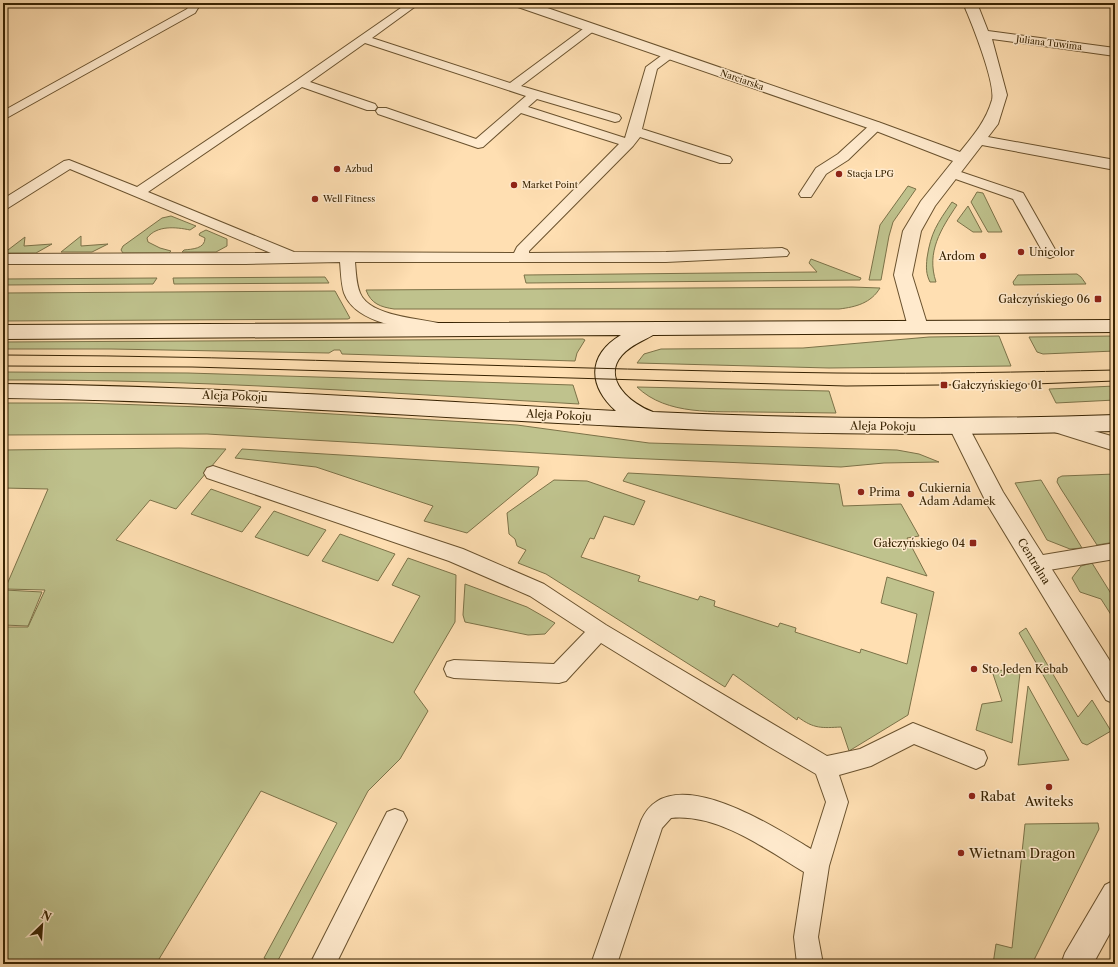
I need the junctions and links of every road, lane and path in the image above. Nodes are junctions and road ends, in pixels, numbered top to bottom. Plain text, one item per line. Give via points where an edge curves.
1 (196, 3) edge
2 (415, 3) edge
3 (520, 3) edge
4 (970, 3) edge
5 (591, 28) junction
6 (983, 34) junction
7 (363, 39) junction
8 (1115, 52) edge
9 (669, 54) junction
10 (301, 83) junction
11 (511, 88) junction
12 (534, 95) junction
13 (519, 108) junction
14 (3, 116) edge
15 (616, 118) dead end
16 (876, 126) junction
17 (635, 130) junction
18 (978, 140) junction
19 (628, 143) junction
20 (963, 159) junction
21 (725, 160) dead end
22 (1115, 165) edge
23 (952, 173) junction
24 (137, 193) junction
25 (806, 194) dead end
26 (3, 205) edge
27 (782, 253) dead end
28 (1050, 253) dead end
29 (293, 257) junction
30 (347, 258) junction
31 (521, 258) junction
32 (3, 259) edge
33 (1115, 326) edge
34 (918, 327) junction
35 (659, 328) junction
36 (444, 329) junction
37 (3, 332) edge
38 (3, 391) edge
39 (652, 420) junction
40 (1115, 423) edge
41 (1051, 425) junction
42 (959, 427) junction
43 (1114, 444) edge
44 (213, 473) dead end
45 (1115, 552) edge
46 (1037, 564) junction
47 (599, 631) junction
48 (454, 669) dead end
49 (1115, 692) edge
50 (976, 758) dead end
51 (825, 767) junction
52 (396, 820) dead end
53 (817, 866) junction
54 (1115, 895) edge
55 (323, 964) edge
56 (604, 964) edge
57 (810, 964) edge
58 (1076, 964) edge

1 - 14 lane via 191,10
2 - 7 lane
3 - 5 main road, Narciarska
4 - 6 main road
5 - 9 main road, Narciarska
5 - 11 lane
6 - 8 main road, Juliana Tuwima
6 - 18 main road via 1000,95 996,112
7 - 10 lane
7 - 11 lane
9 - 16 main road, Narciarska
9 - 17 lane via 652,67
10 - 13 lane via 478,144
10 - 24 lane
11 - 12 lane
12 - 13 lane
12 - 15 lane
13 - 19 lane
16 - 20 main road, Narciarska
16 - 25 lane via 843,157 821,171
17 - 19 lane
17 - 21 lane
18 - 20 main road
18 - 22 main road
19 - 31 lane via 522,250
20 - 23 main road
23 - 28 lane via 1018,196
23 - 34 main road via 918,217 908,247 903,275
24 - 26 lane via 69,164
24 - 29 lane
27 - 31 lane
29 - 30 lane
29 - 32 lane
30 - 31 lane
30 - 36 lane via 350,287 355,299 365,308 382,317
33 - 34 main road
34 - 35 main road
35 - 36 main road
35 - 39 main road via 622,342 609,357 604,374 610,392 621,404
36 - 37 main road
38 - 39 main road, Aleja Pokoju via 242,396
39 - 42 main road, Aleja Pokoju
40 - 41 main road, Aleja Pokoju
41 - 42 main road, Aleja Pokoju
41 - 43 lane
42 - 46 main road, Centralna via 995,498
44 - 47 lane via 456,555 537,590
45 - 46 lane
46 - 49 main road, Centralna
47 - 48 lane via 559,674
47 - 51 lane
50 - 51 lane via 913,733 863,759
51 - 53 lane via 837,802
52 - 55 lane
53 - 56 lane via 735,819 688,805 668,807 653,821
53 - 57 lane via 806,937
54 - 58 main road

